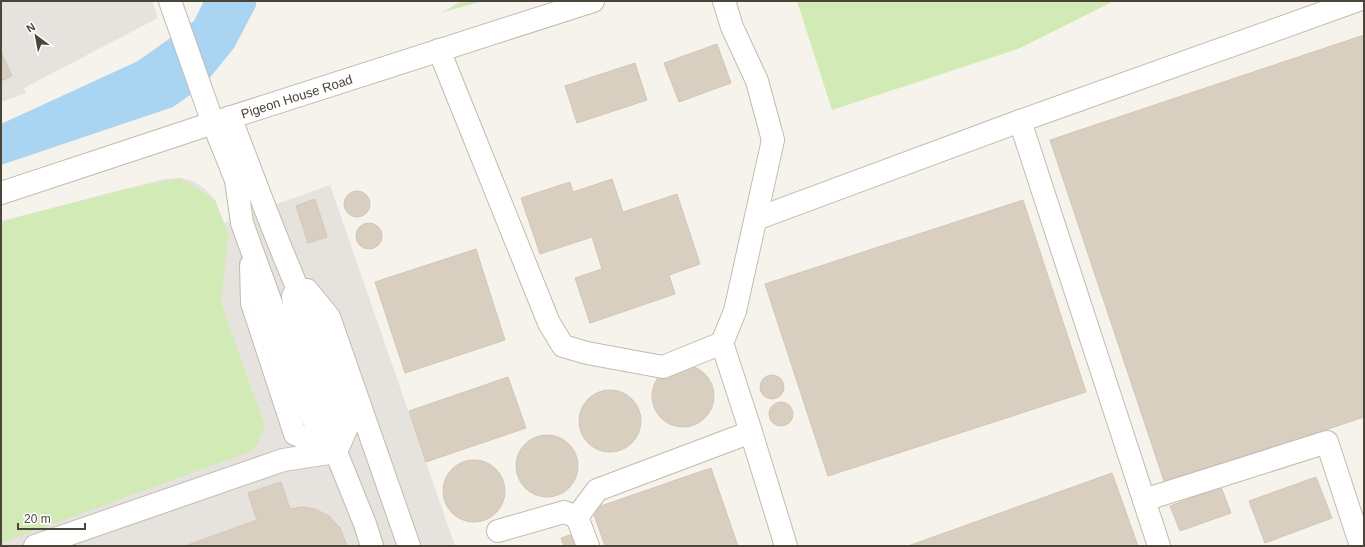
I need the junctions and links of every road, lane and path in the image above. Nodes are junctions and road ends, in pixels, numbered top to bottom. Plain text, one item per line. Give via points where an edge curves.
1 (593, 1) edge
2 (724, 1) edge
3 (1356, 1) edge
4 (172, 6) edge
5 (439, 50) junction
6 (221, 120) junction
7 (1020, 121) junction
8 (1, 193) edge
9 (756, 219) junction
10 (251, 248) junction
11 (289, 267) junction
12 (722, 343) junction
13 (305, 351) junction
14 (751, 432) junction
15 (336, 452) junction
16 (1144, 500) junction
17 (577, 517) junction
18 (498, 531) dead end
19 (1355, 544) edge
20 (35, 546) edge
21 (372, 546) edge
22 (409, 546) edge
23 (588, 546) edge
24 (786, 546) edge
25 (1159, 546) edge

1 - 5 street, Pigeon House Road
2 - 9 street via 732,26 757,82 773,140
3 - 7 street
4 - 6 street via 202,94
5 - 6 street, Pigeon House Road
5 - 12 street via 549,324 563,346 663,367
6 - 8 street, Pigeon House Road
6 - 10 street via 236,180 242,223
6 - 11 street
7 - 9 street
7 - 16 street
9 - 12 street via 735,311
10 - 13 street via 270,301
10 - 15 street via 252,303 295,434
11 - 13 street via 313,322
11 - 22 street via 329,317
12 - 14 street
13 - 15 street via 312,416 321,435
13 - 15 street via 334,407 348,425
14 - 17 street via 597,490
14 - 24 street
15 - 20 street via 283,460
15 - 21 street
16 - 19 street via 1327,442
16 - 25 street
17 - 18 street via 564,512
17 - 23 street

